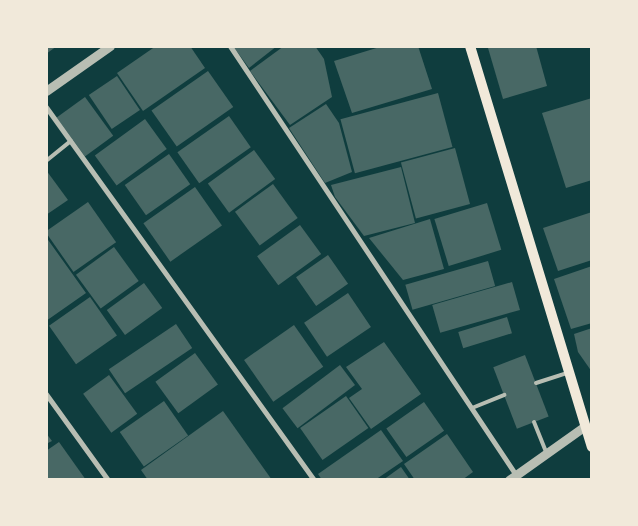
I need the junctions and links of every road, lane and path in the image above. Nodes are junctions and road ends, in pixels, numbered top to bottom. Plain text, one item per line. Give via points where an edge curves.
1 (110, 46) edge
2 (230, 46) edge
3 (470, 46) edge
4 (46, 91) edge
5 (46, 106) edge
6 (71, 141) junction
7 (46, 161) edge
8 (569, 372) junction
9 (536, 383) dead end
10 (46, 394) edge
11 (504, 395) dead end
12 (472, 408) junction
13 (534, 422) dead end
14 (588, 423) edge
15 (592, 447) edge
16 (546, 453) junction
17 (513, 477) edge
18 (108, 480) edge
19 (314, 480) edge

1 - 4 street
2 - 12 street
3 - 8 main road
5 - 6 street
6 - 7 lane
6 - 19 street
8 - 9 lane
8 - 14 main road
10 - 18 street
11 - 12 lane
12 - 17 street
13 - 16 lane
14 - 15 main road
14 - 16 street
16 - 17 street

